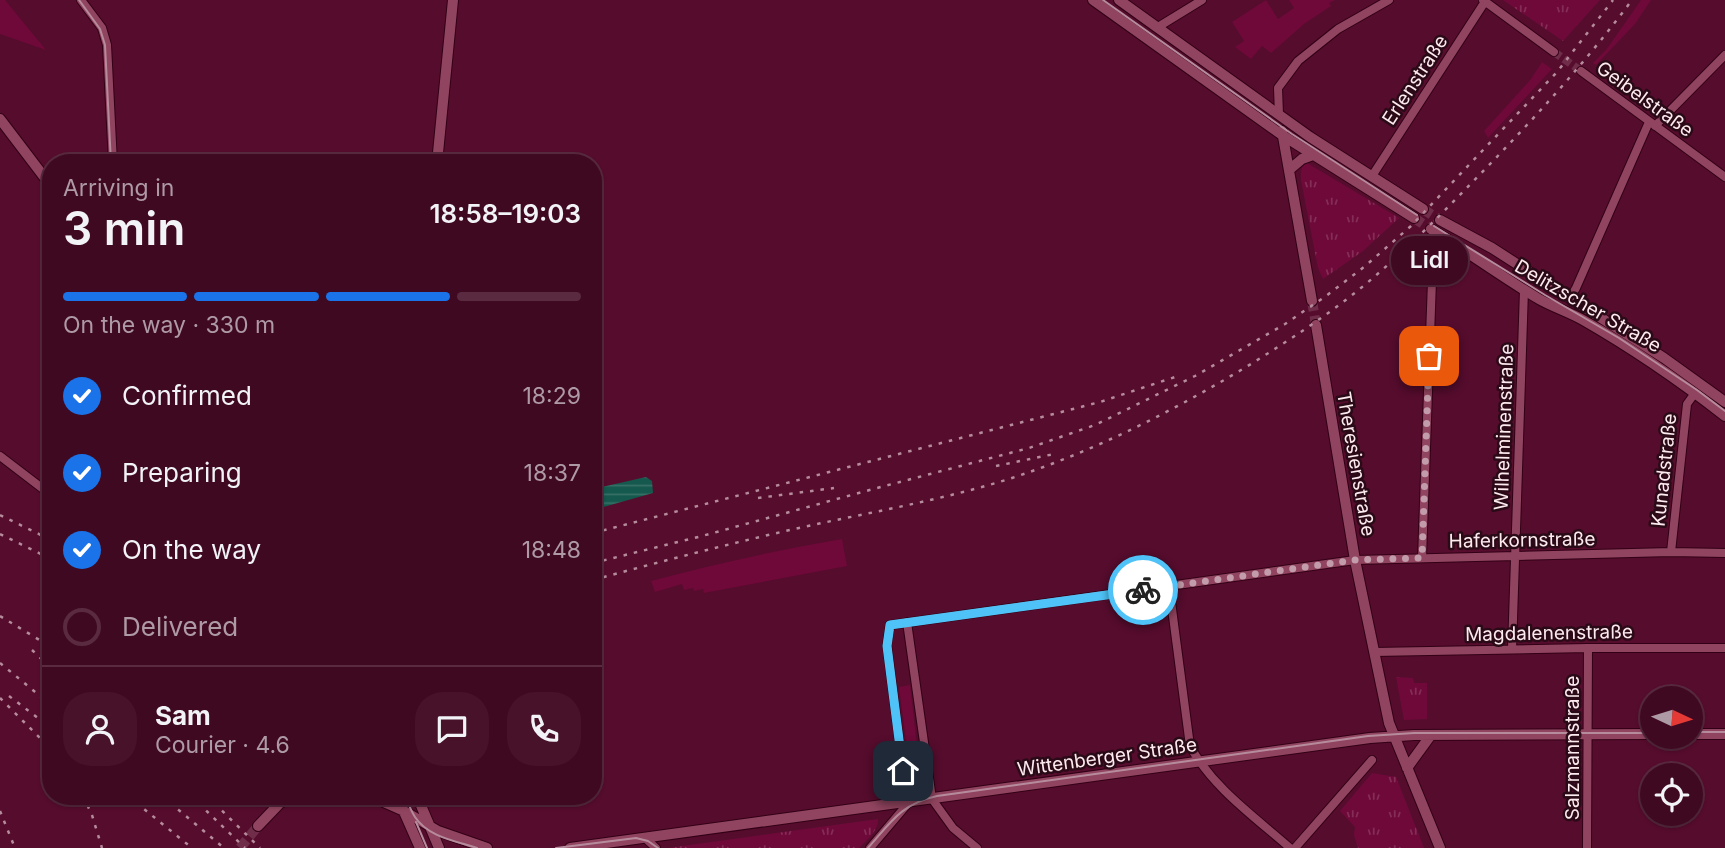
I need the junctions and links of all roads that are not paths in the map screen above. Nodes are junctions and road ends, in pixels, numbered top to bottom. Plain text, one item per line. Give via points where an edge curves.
1 (81, 0) edge
2 (453, 0) edge
3 (1093, 0) edge
4 (1119, 0) edge
5 (1202, 0) edge
6 (1389, 0) edge
7 (1485, 0) edge
8 (1158, 27) junction
9 (1555, 52) tunnel mouth
10 (1725, 55) edge
11 (1581, 71) tunnel mouth
12 (1278, 88) junction
13 (1261, 102) junction
14 (1279, 115) junction
15 (0, 118) edge
16 (1652, 124) junction
17 (1282, 135) junction
18 (113, 154) edge
19 (438, 154) edge
20 (1313, 155) junction
21 (1289, 170) junction
22 (42, 173) edge
23 (1372, 176) junction
24 (1725, 177) edge
25 (1423, 209) tunnel mouth
26 (1414, 218) tunnel mouth
27 (1440, 220) tunnel mouth
28 (1431, 229) tunnel mouth
29 (1433, 253) dead end
30 (1524, 290) junction
31 (1570, 298) junction
32 (1312, 300) tunnel mouth
33 (1316, 325) tunnel mouth
34 (1695, 393) junction
35 (1725, 402) edge
36 (1725, 416) edge
37 (0, 456) edge
38 (42, 488) edge
39 (1671, 552) junction
40 (1725, 553) edge
41 (1516, 556) junction
42 (1422, 558) junction
43 (1355, 560) junction
44 (1169, 586) junction
45 (907, 622) junction
46 (1588, 648) junction
47 (1725, 648) edge
48 (1512, 649) junction
49 (1374, 652) junction
50 (1587, 734) junction
51 (1640, 734) edge
52 (1703, 734) edge
53 (1725, 734) edge
54 (1431, 735) junction
55 (1394, 736) junction
56 (1372, 760) dead end
57 (1199, 761) junction
58 (1407, 768) junction
59 (932, 799) junction
60 (909, 802) junction
61 (278, 805) edge
62 (390, 805) edge
63 (401, 805) edge
64 (419, 805) edge
65 (404, 811) junction
66 (424, 822) junction
67 (258, 826) tunnel mouth
68 (645, 838) junction
69 (420, 848) edge
70 (439, 848) edge
71 (487, 848) edge
72 (570, 848) edge
73 (656, 848) edge
74 (870, 848) edge
75 (977, 848) edge
76 (1292, 848) edge
77 (1440, 848) edge
78 (1587, 848) edge

1 - 18 street via 101,26 107,45
2 - 19 main road
3 - 17 main road
4 - 8 main road
5 - 8 street
6 - 12 street via 1307,53
7 - 9 street
7 - 23 street, Erlenstraße
8 - 13 main road
10 - 16 street
11 - 16 street, Geibelstraße
12 - 13 street
12 - 14 street
13 - 14 main road
14 - 17 main road
14 - 23 main road
15 - 22 main road
16 - 24 street, Geibelstraße
16 - 31 street
17 - 20 main road
17 - 21 main road
20 - 21 main road
20 - 26 main road
21 - 32 main road
23 - 25 main road
27 - 31 main road, Delitzscher Straße
28 - 30 main road, Delitzscher Straße
29 - 42 street
30 - 34 main road, Delitzscher Straße via 1618,341
30 - 41 street, Wilhelminenstraße
31 - 35 main road, Delitzscher Straße
33 - 43 main road, Theresienstraße
34 - 36 main road, Delitzscher Straße
34 - 39 street, Kunadstraße via 1687,404
37 - 38 street
39 - 40 street, Haferkornstraße
39 - 41 street, Haferkornstraße
41 - 42 street, Haferkornstraße
41 - 48 street, Wilhelminenstraße
42 - 43 street, Haferkornstraße
43 - 44 street, Haferkornstraße
43 - 49 main road, Theresienstraße
44 - 45 street, Haferkornstraße
44 - 57 street via 1191,746
45 - 59 street
45 - 60 street via 890,625 887,646
46 - 47 street, Magdalenenstraße
46 - 48 street, Magdalenenstraße
46 - 50 street, Salzmannstraße
48 - 49 street, Magdalenenstraße
49 - 55 main road, Theresienstraße
50 - 51 main road, Wittenberger Straße
50 - 54 main road, Wittenberger Straße
50 - 78 street, Salzmannstraße
52 - 53 main road
54 - 55 main road, Wittenberger Straße
54 - 58 main road
55 - 57 main road, Wittenberger Straße
55 - 58 main road, Theresienstraße
56 - 76 street
57 - 59 main road, Wittenberger Straße
57 - 76 street via 1212,779
58 - 77 main road, Theresienstraße
59 - 60 main road, Wittenberger Straße
59 - 75 street via 953,828
60 - 68 main road, Wittenberger Straße
60 - 74 street
61 - 67 main road
62 - 65 main road
63 - 65 main road
64 - 66 main road
65 - 66 main road
65 - 69 main road
66 - 70 main road
66 - 71 main road
68 - 72 main road, Wittenberger Straße
68 - 73 street

